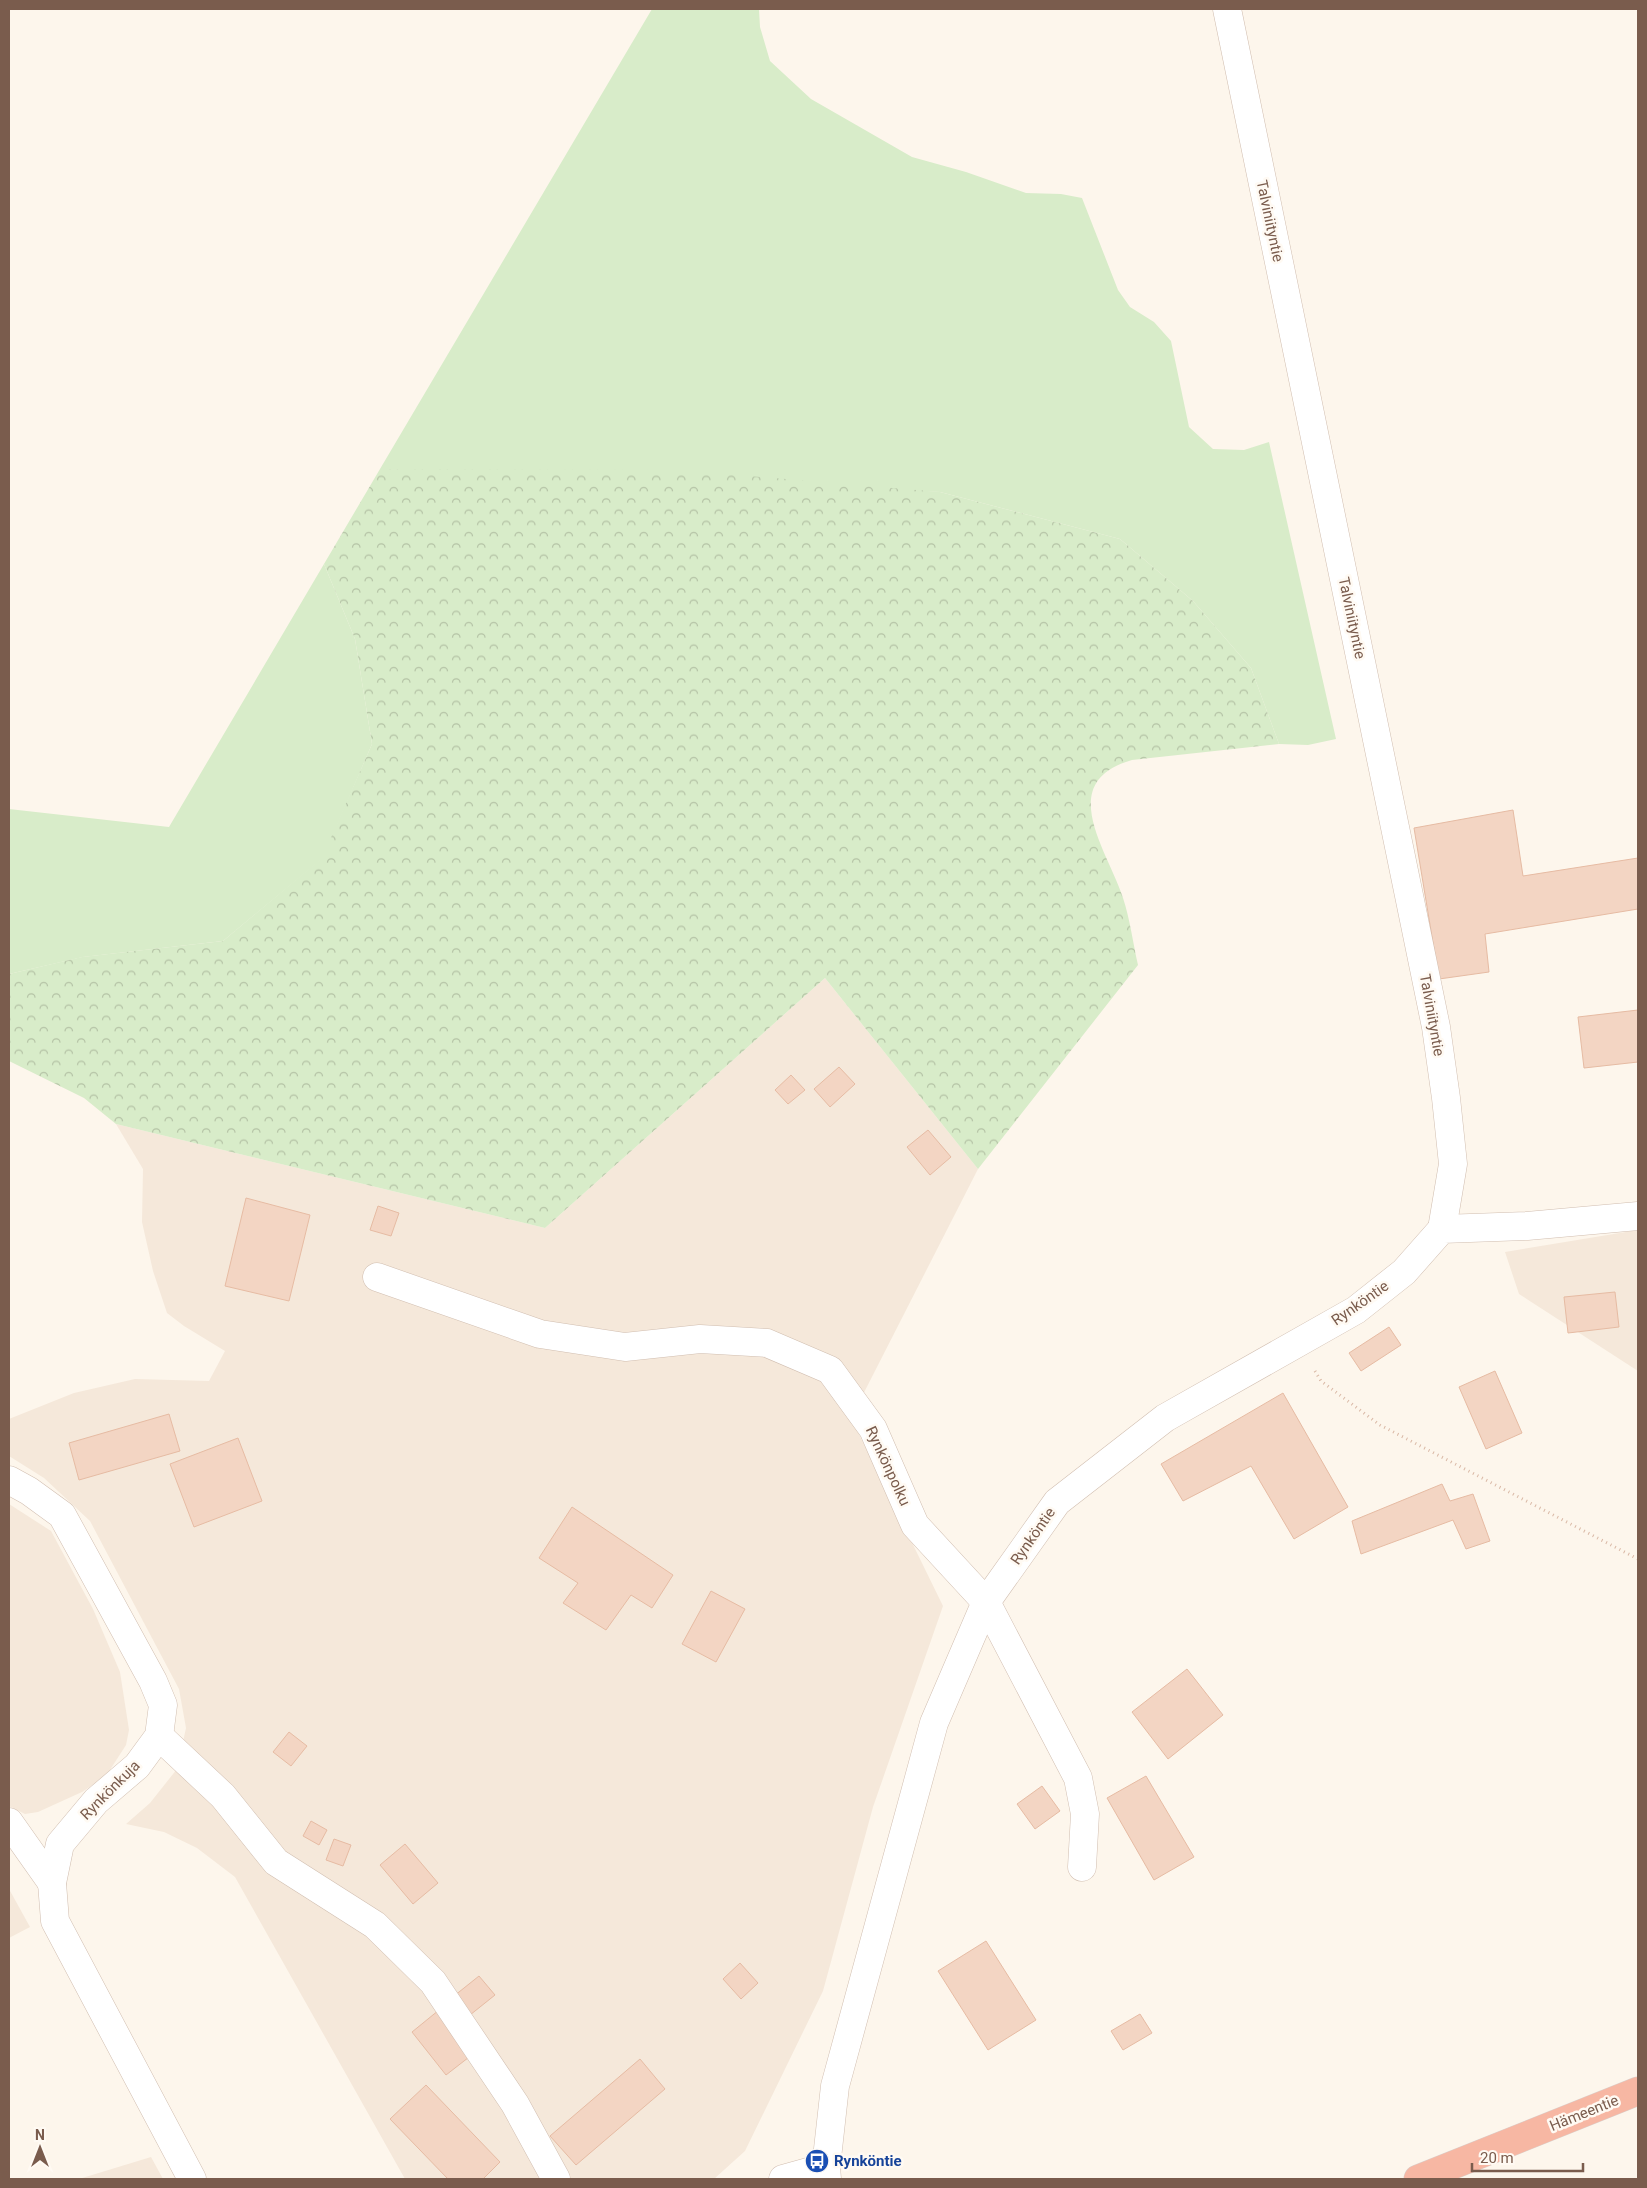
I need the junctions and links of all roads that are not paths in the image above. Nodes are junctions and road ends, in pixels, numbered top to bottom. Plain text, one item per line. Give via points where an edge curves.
1 (1227, 9) edge
2 (1638, 1216) edge
3 (1442, 1229) junction
4 (378, 1277) dead end
5 (9, 1480) edge
6 (986, 1602) junction
7 (159, 1736) junction
8 (9, 1822) edge
9 (1082, 1867) dead end
10 (52, 1883) junction
11 (1638, 2092) edge
12 (826, 2173) edge
13 (192, 2179) edge
14 (556, 2179) edge
15 (783, 2179) edge
16 (1418, 2179) edge

1 - 3 street, Talviniityntie via 1436,1026 1453,1164
2 - 3 street via 1527,1226
3 - 6 street, Rynköntie via 1404,1272 1356,1310 1165,1418 1057,1502
4 - 6 street, Rynkönpolku via 540,1334 626,1347 700,1338 767,1344 830,1370 872,1429 915,1525
5 - 7 street via 62,1515 153,1681 163,1705
6 - 9 street, Rynkönpolku via 1078,1778 1085,1814
6 - 12 street, Rynköntie via 934,1723 835,2086
7 - 10 street, Rynkönkuja via 136,1766 96,1801 60,1844
7 - 14 street via 223,1796 276,1862 375,1925 433,1982 515,2104
8 - 10 street
10 - 13 street, Rynkönkuja via 55,1921
11 - 16 highway, Hämeentie
12 - 15 street

